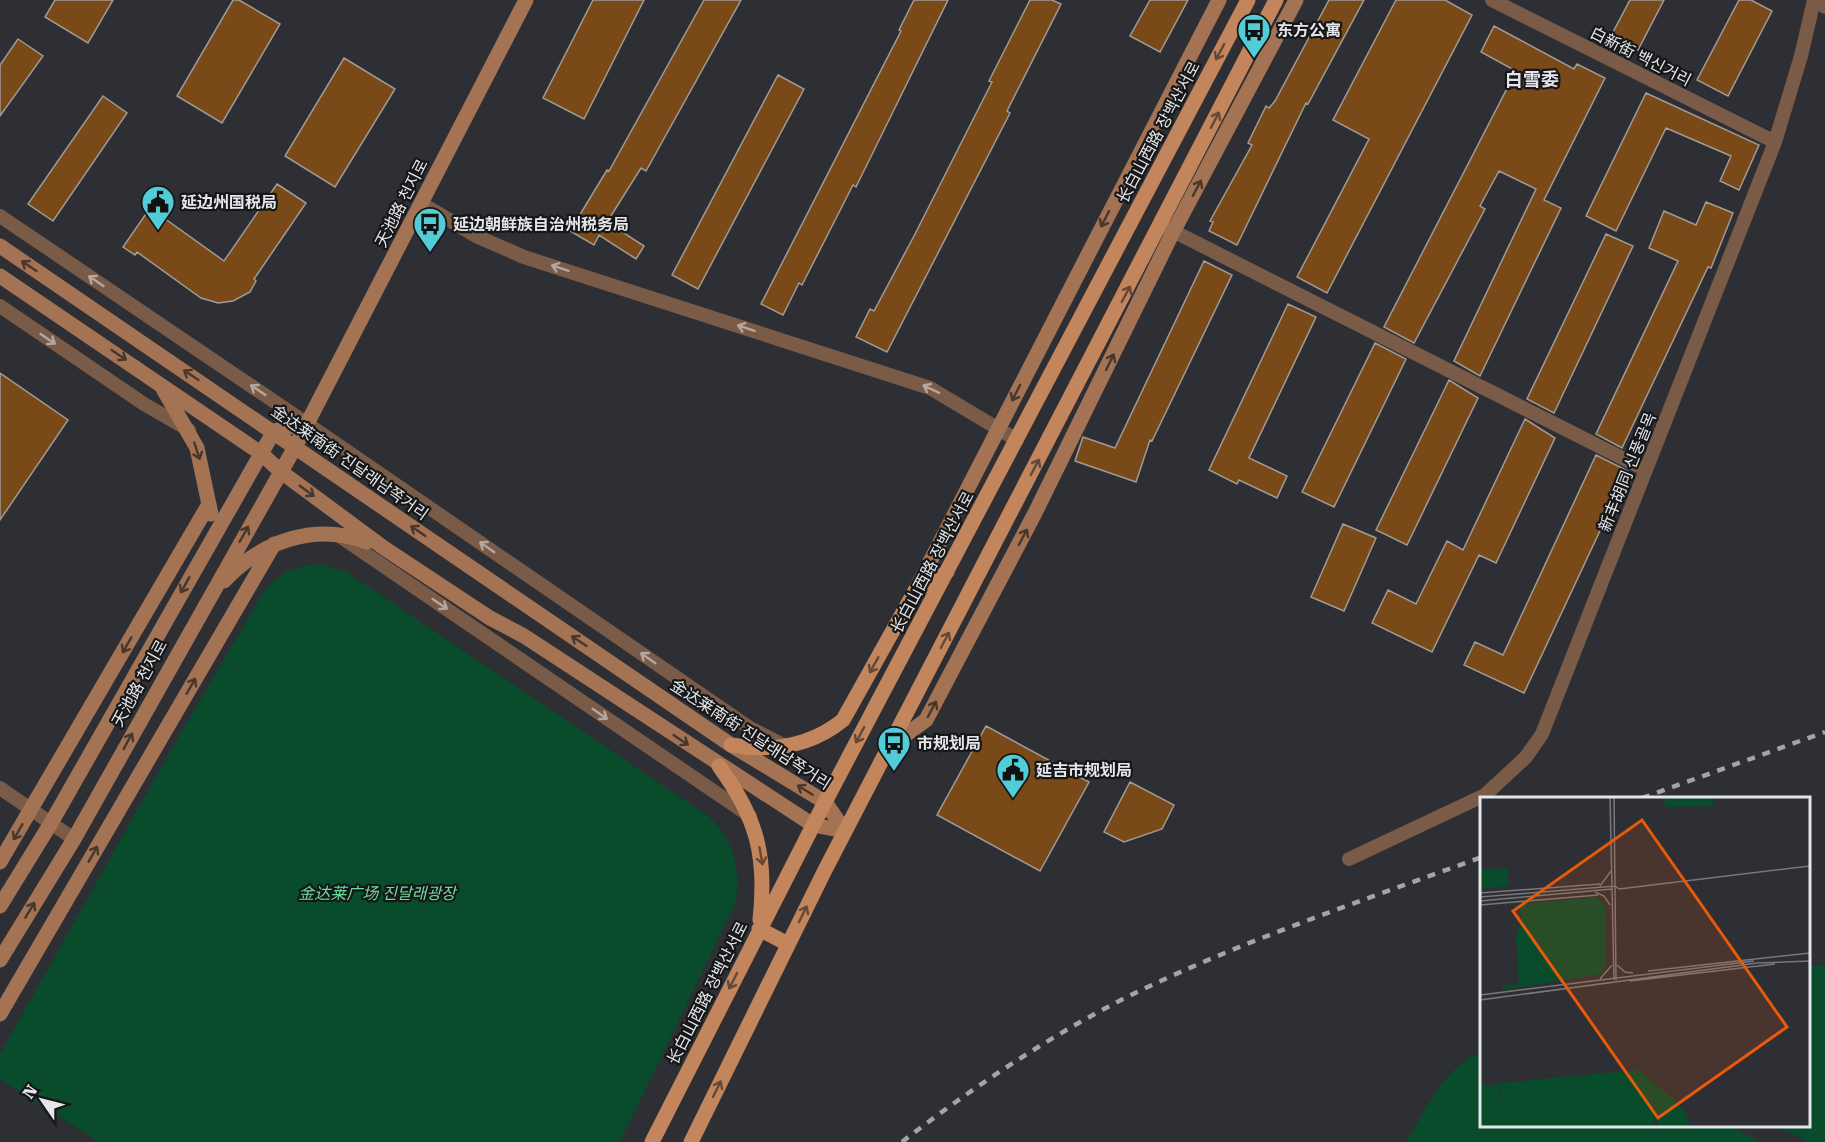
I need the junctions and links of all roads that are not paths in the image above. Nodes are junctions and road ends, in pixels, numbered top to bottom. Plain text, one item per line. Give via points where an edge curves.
1 (526, 0) edge
2 (1220, 0) edge
3 (1248, 0) edge
4 (1276, 0) edge
5 (1296, 0) edge
6 (1492, 0) edge
7 (1814, 0) edge
8 (1825, 7) edge
9 (1775, 142) junction
10 (422, 203) junction
11 (0, 216) edge
12 (1167, 229) junction
13 (0, 246) edge
14 (0, 276) edge
15 (0, 306) edge
16 (159, 382) junction
17 (306, 423) junction
18 (997, 428) junction
19 (189, 430) junction
20 (274, 431) junction
21 (1017, 440) junction
22 (295, 447) junction
23 (262, 454) junction
24 (1646, 470) junction
25 (280, 471) junction
26 (209, 504) junction
27 (214, 534) junction
28 (339, 535) junction
29 (274, 544) junction
30 (384, 548) junction
31 (947, 572) junction
32 (915, 591) junction
33 (207, 598) junction
34 (731, 745) junction
35 (785, 746) junction
36 (889, 747) junction
37 (719, 766) junction
38 (0, 788) edge
39 (1480, 797) edge
40 (1481, 797) edge
41 (825, 802) junction
42 (31, 809) junction
43 (750, 816) junction
44 (51, 823) junction
45 (813, 825) junction
46 (845, 831) junction
47 (74, 838) junction
48 (1349, 859) dead end
49 (0, 862) edge
50 (0, 906) edge
51 (759, 929) junction
52 (788, 944) junction
53 (0, 960) edge
54 (0, 1014) edge
55 (652, 1142) edge
56 (691, 1142) edge

1 - 10 main road, 天池路 천지로
2 -> 18 main road, 长白山西路 장백산서로
3 -> 21 main road, 长白山西路 장백산서로
12 -> 4 main road
12 -> 5 main road
6 - 9 street, 白新街 백신거리
7 - 8 street
7 - 9 street, 新丰胡同 신풍골목
9 - 24 street, 新丰胡同 신풍골목
10 - 17 main road, 天池路 천지로
18 -> 10 street via 930,388 524,257 476,236
17 -> 11 street, 金达莱南街 진달래남쪽거리
12 - 24 street
36 -> 12 main road
36 -> 12 main road via 926,720 1035,513
20 -> 13 main road, 金达莱南街 진달래남쪽거리
14 -> 16 main road
15 -> 19 street
16 - 19 main road
16 - 23 main road
17 - 20 main road
17 - 22 main road, 天池路 천지로
35 -> 17 street, 金达莱南街 진달래남쪽거리 via 750,728
18 - 21 street
18 - 32 main road, 长白山西路 장백산서로
19 -> 26 main road via 197,448
20 - 22 main road, 金达莱南街 진달래남쪽거리
20 - 23 main road, 天池路 천지로
21 - 31 main road, 长白山西路 장백산서로
22 - 25 main road, 天池路 천지로
34 -> 22 main road, 金达莱南街 진달래남쪽거리
23 - 25 main road
23 - 27 main road, 天池路 천지로
24 - 40 street, 新丰胡同 신풍골목 via 1542,734 1526,757
25 -> 30 main road
33 -> 25 main road, 天池路 천지로
26 - 27 main road
26 -> 42 main road, 天池路 천지로
27 -> 44 main road, 天池路 천지로
28 - 29 main road via 294,536
28 - 30 main road
28 -> 43 street
29 - 33 main road via 237,567
54 -> 29 main road
30 -> 37 main road
31 - 32 main road
31 -> 41 main road, 长白山西路 장백산서로
32 -> 35 main road via 843,720 827,733
47 -> 33 main road, 天池路 천지로
34 - 35 main road
41 -> 34 main road, 金达莱南街 진달래남쪽거리
36 - 46 main road
37 - 43 main road
37 - 45 main road
38 - 42 street
39 - 48 street, 新丰胡同 신풍골목
41 - 45 main road, 长白山西路 장백산서로
41 - 46 main road, 金达莱南街 진달래남쪽거리
42 - 44 street
42 -> 49 main road, 天池路 천지로
43 -> 51 main road via 763,864
44 - 47 street
44 - 50 main road, 天池路 천지로
45 - 46 main road
45 - 51 main road, 长白山西路 장백산서로
52 -> 46 main road
53 -> 47 main road, 天池路 천지로
51 - 52 main road
51 -> 55 main road, 长白山西路 장백산서로
56 -> 52 main road

